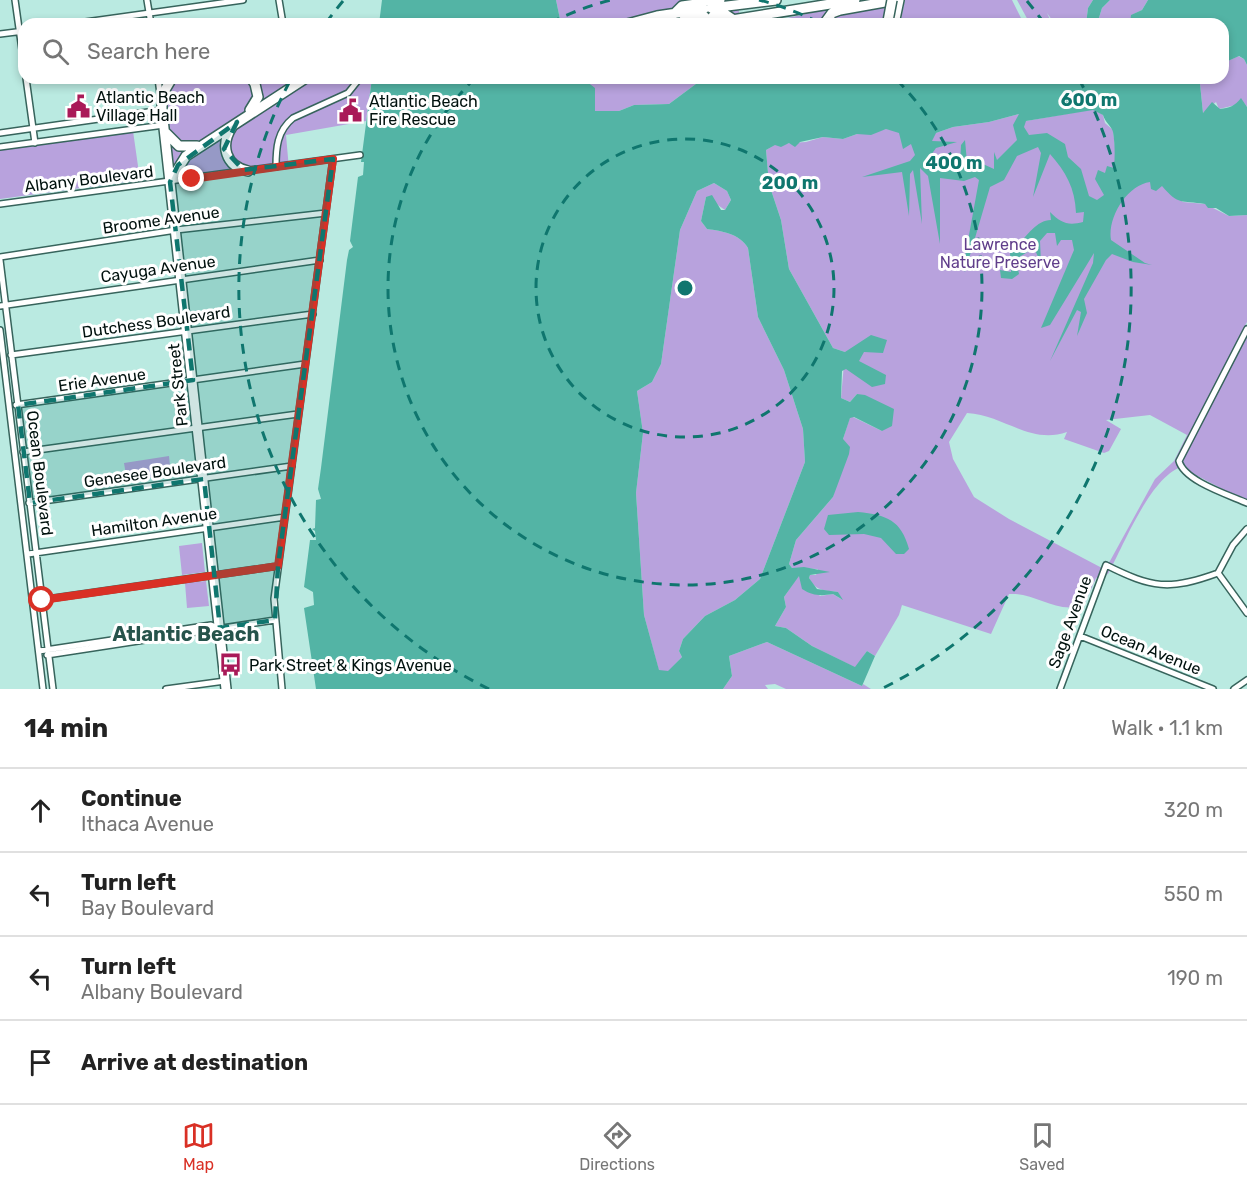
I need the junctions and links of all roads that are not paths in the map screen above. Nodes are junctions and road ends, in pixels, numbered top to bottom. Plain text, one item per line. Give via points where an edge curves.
1 (15, 0) edge
2 (147, 0) edge
3 (243, 0) edge
4 (279, 0) edge
5 (746, 0) edge
6 (776, 0) edge
7 (855, 0) edge
8 (896, 0) edge
9 (711, 10) edge
10 (149, 13) junction
11 (674, 14) junction
12 (19, 18) edge
13 (114, 18) edge
14 (150, 18) edge
15 (282, 18) edge
16 (655, 18) edge
17 (688, 18) edge
18 (727, 18) edge
19 (757, 18) edge
20 (828, 18) edge
21 (892, 18) edge
22 (18, 32) edge
23 (0, 34) edge
24 (29, 84) edge
25 (159, 84) edge
26 (168, 84) edge
27 (255, 84) edge
28 (296, 84) edge
29 (356, 84) edge
30 (162, 110) junction
31 (246, 114) junction
32 (237, 122) junction
33 (164, 125) junction
34 (33, 129) junction
35 (0, 133) edge
36 (207, 141) junction
37 (35, 142) junction
38 (0, 147) edge
39 (360, 155) dead end
40 (333, 159) junction
41 (276, 167) junction
42 (248, 171) junction
43 (171, 182) junction
44 (0, 204) edge
45 (326, 213) junction
46 (176, 230) junction
47 (0, 259) edge
48 (320, 260) junction
49 (181, 279) junction
50 (3, 305) edge
51 (313, 314) junction
52 (1247, 329) edge
53 (0, 330) edge
54 (187, 331) junction
55 (12, 355) junction
56 (3, 356) junction
57 (305, 364) junction
58 (193, 380) junction
59 (18, 405) junction
60 (9, 406) junction
61 (298, 414) junction
62 (198, 428) junction
63 (24, 452) junction
64 (15, 453) junction
65 (292, 466) junction
66 (204, 479) junction
67 (30, 503) junction
68 (1247, 503) edge
69 (21, 504) junction
70 (285, 517) junction
71 (209, 528) junction
72 (1247, 529) edge
73 (36, 553) junction
74 (28, 554) junction
75 (278, 566) junction
76 (1218, 573) junction
77 (214, 576) junction
78 (42, 600) junction
79 (33, 601) junction
80 (1247, 613) edge
81 (275, 620) junction
82 (220, 628) junction
83 (1080, 636) junction
84 (48, 652) junction
85 (39, 653) junction
86 (1247, 680) edge
87 (226, 685) edge
88 (43, 689) edge
89 (53, 689) edge
90 (166, 689) edge
91 (282, 689) edge
92 (1060, 689) edge
93 (1213, 689) edge
94 (1234, 689) edge

1 - 12 street
2 - 10 street
3 - 10 street
4 - 15 street
5 - 9 highway
6 - 9 highway
7 - 19 highway
8 - 20 highway via 840,10
8 - 21 highway, bridge
9 - 11 highway via 684,16
9 - 11 highway via 681,3
9 - 17 highway
9 - 18 highway
10 - 13 street
10 - 14 street
11 - 16 highway
22 - 23 street
24 - 34 street
25 - 30 street, Park Street
26 - 30 highway
27 - 31 highway via 258,98
28 - 31 highway
29 - 41 street via 286,124 277,144
30 - 33 highway, Park Street
30 - 34 street
31 - 32 highway
32 - 36 highway
32 - 42 highway via 224,149 232,162
33 - 36 highway via 168,136 179,146 195,147
33 - 37 street
33 - 43 highway, Park Street
34 - 35 street
34 - 37 street
36 - 43 highway via 181,161
37 - 38 street
39 - 40 street, Albany Boulevard
40 - 41 street, Albany Boulevard
40 - 45 street
41 - 42 street, Albany Boulevard
42 - 43 street, Albany Boulevard
43 - 44 street, Albany Boulevard
43 - 46 highway, Park Street
45 - 46 street, Broome Avenue
45 - 48 street
46 - 47 street, Broome Avenue
46 - 49 highway, Park Street
47 - 50 street, Ocean Boulevard
48 - 49 street, Cayuga Avenue
48 - 51 street
49 - 50 street, Cayuga Avenue
49 - 54 highway, Park Street
50 - 55 street, Ocean Boulevard
51 - 54 street, Dutchess Boulevard
51 - 57 street
52 - 68 street via 1179,461 1190,476
53 - 56 street, Ocean Boulevard
54 - 55 street, Dutchess Boulevard
54 - 58 highway, Park Street
55 - 56 street, Dutchess Boulevard
55 - 59 street, Ocean Boulevard
56 - 60 street, Ocean Boulevard
57 - 58 street, Erie Avenue
57 - 61 street
58 - 59 street, Erie Avenue
58 - 62 highway, Park Street
59 - 60 street, Erie Avenue
59 - 63 street, Ocean Boulevard
60 - 64 street, Ocean Boulevard
61 - 62 street
61 - 65 street
62 - 63 street
62 - 66 highway, Park Street
63 - 64 street
63 - 67 street, Ocean Boulevard
64 - 69 street, Ocean Boulevard
65 - 66 street, Genesee Boulevard
65 - 70 street
66 - 67 street, Genesee Boulevard
66 - 71 highway, Park Street
67 - 69 street, Genesee Boulevard
67 - 73 street, Ocean Boulevard
69 - 74 street, Ocean Boulevard
70 - 71 street, Hamilton Avenue
70 - 75 street
71 - 73 street, Hamilton Avenue
71 - 77 highway, Park Street
72 - 76 street
73 - 74 street, Hamilton Avenue
73 - 78 street, Ocean Boulevard
74 - 79 street, Ocean Boulevard
75 - 77 street
75 - 81 street
76 - 80 street
76 - 83 street, Sage Avenue via 1182,584 1157,586 1106,565
77 - 78 street
77 - 82 highway, Park Street
78 - 79 street
78 - 84 street, Ocean Boulevard
79 - 85 street, Ocean Boulevard
81 - 82 street
81 - 91 street
82 - 84 street
82 - 87 highway, Park Street
83 - 92 street, Sage Avenue
83 - 93 street, Ocean Avenue
84 - 85 street
84 - 89 street, Ocean Boulevard
85 - 88 street, Ocean Boulevard
86 - 94 street
87 - 90 street

